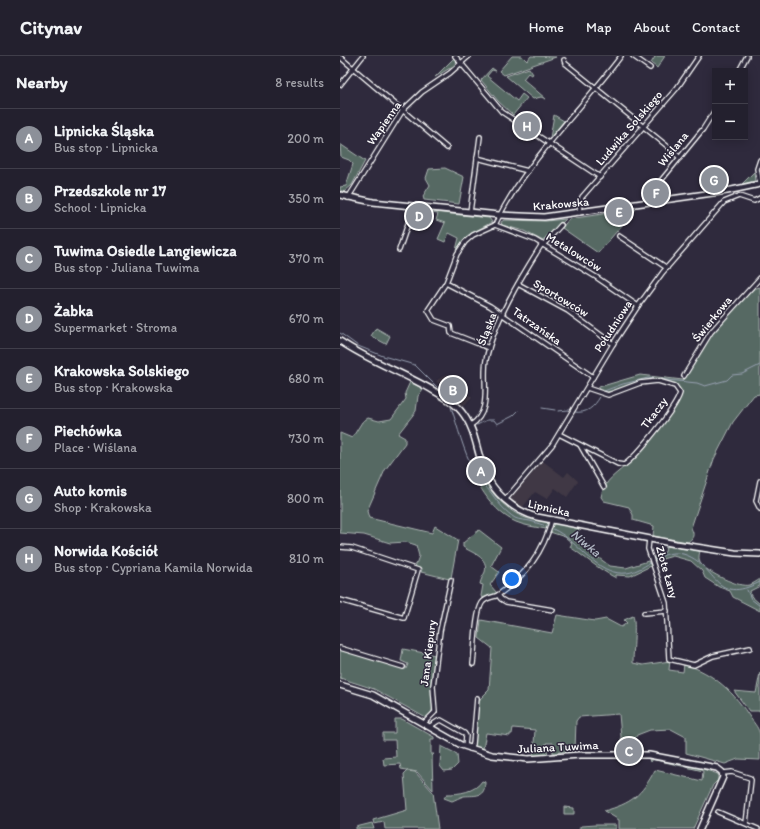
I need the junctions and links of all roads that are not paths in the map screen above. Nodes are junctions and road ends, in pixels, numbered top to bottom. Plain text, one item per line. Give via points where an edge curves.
1 (363, 56) edge
2 (456, 56) edge
3 (469, 56) edge
4 (621, 56) edge
5 (633, 56) edge
6 (699, 56) edge
7 (747, 56) edge
8 (340, 57) edge
9 (564, 60) dead end
10 (462, 63) junction
11 (353, 68) junction
12 (650, 68) dead end
13 (741, 68) edge
14 (340, 86) edge
15 (596, 88) junction
16 (403, 110) junction
17 (712, 114) edge
18 (644, 127) junction
19 (480, 137) dead end
20 (550, 144) junction
21 (447, 148) dead end
22 (477, 158) junction
23 (680, 158) junction
24 (760, 160) edge
25 (528, 172) junction
26 (600, 177) junction
27 (760, 184) edge
28 (340, 195) edge
29 (348, 198) junction
30 (760, 198) edge
31 (650, 203) junction
32 (414, 206) junction
33 (470, 212) junction
34 (579, 213) junction
35 (499, 215) junction
36 (495, 224) junction
37 (561, 225) dead end
38 (619, 236) dead end
39 (542, 245) junction
40 (399, 250) dead end
41 (667, 268) junction
42 (760, 278) edge
43 (446, 283) junction
44 (518, 284) junction
45 (638, 306) junction
46 (502, 315) junction
47 (340, 340) edge
48 (613, 344) junction
49 (489, 348) junction
50 (684, 376) dead end
51 (593, 377) junction
52 (587, 388) junction
53 (471, 425) junction
54 (560, 434) junction
55 (580, 444) junction
56 (760, 481) edge
57 (604, 487) dead end
58 (505, 500) junction
59 (760, 509) edge
60 (550, 524) junction
61 (649, 539) junction
62 (340, 547) edge
63 (760, 554) edge
64 (451, 580) dead end
65 (498, 595) junction
66 (340, 600) edge
67 (553, 610) dead end
68 (666, 611) junction
69 (644, 613) dead end
70 (340, 648) edge
71 (750, 648) dead end
72 (473, 664) dead end
73 (403, 667) dead end
74 (340, 685) edge
75 (477, 698) dead end
76 (423, 724) junction
77 (428, 727) junction
78 (465, 746) junction
79 (470, 749) junction
80 (722, 772) junction
81 (718, 812) dead end
82 (746, 823) junction
83 (700, 829) edge
84 (758, 829) edge

1 - 11 street
2 - 10 street
3 - 10 street, Wapienna
4 - 15 street
5 - 12 street
6 - 18 street, Ludwika Solskiego via 677,88
7 - 13 street
8 - 11 street
9 - 15 street
10 - 16 street, Wapienna via 422,92
10 - 20 street via 502,112
11 - 14 street
11 - 16 street
15 - 18 street
15 - 20 street
16 - 21 street
16 - 29 street, Wapienna
17 - 23 street, Wiślana
18 - 23 street
18 - 26 street, Ludwika Solskiego
19 - 22 street
20 - 25 street
20 - 26 street
22 - 25 street
22 - 33 street
23 - 31 street, Wiślana via 652,192
24 - 27 street via 757,169
25 - 35 street
26 - 34 street, Ludwika Solskiego via 582,197
27 - 31 street, Krakowska
28 - 29 street, Krakowska
29 - 32 street, Krakowska
30 - 41 street, Południowa via 754,201 739,196 724,202
31 - 34 street, Krakowska
32 - 33 street, Krakowska
32 - 40 street
33 - 35 street, Krakowska
34 - 35 street, Krakowska via 544,217
35 - 36 street
36 - 39 street, Metalowców via 529,237
36 - 43 street via 464,242
37 - 39 street, Śląska
38 - 41 street
39 - 44 street, Śląska
39 - 45 street, Metalowców
41 - 45 street, Południowa
42 - 50 street, Świerkowa via 711,332
43 - 46 street, Tatrzańska via 475,297
43 - 49 street via 428,310 432,319 450,326 451,333
44 - 46 street, Śląska
44 - 48 street, Sportowców via 568,311
45 - 48 street, Południowa
46 - 49 street, Śląska
46 - 51 street, Tatrzańska
47 - 53 street, Lipnicka via 450,401 460,409
48 - 51 street, Południowa
49 - 53 street, Śląska via 485,372 485,406
51 - 52 street, Południowa
52 - 54 street, Południowa
52 - 55 street, Tkaczy via 608,395 640,383 658,381 674,386 680,393 666,417 624,465
53 - 58 street, Lipnicka via 484,470
54 - 55 street, Tkaczy
54 - 58 street, Południowa
55 - 57 street
56 - 59 street via 756,501
58 - 60 street, Lipnicka via 524,513
60 - 61 street, Lipnicka
60 - 65 street via 536,558
61 - 63 street, Lipnicka via 722,551
61 - 68 street, Złote Łany via 648,549 662,587
62 - 66 street via 352,548 418,570 404,618
64 - 76 street, Jana Kiepury via 440,631 433,686 435,712
65 - 67 street via 506,602
65 - 72 street via 484,600 480,606
68 - 69 street, Złote Łany
68 - 71 street, Złote Łany via 667,656 670,660 694,665 713,656
70 - 73 street
74 - 76 street, Juliana Tuwima via 373,695
75 - 79 street via 473,744
76 - 77 street, Juliana Tuwima
77 - 78 street, Juliana Tuwima
77 - 78 street via 441,720 464,733
78 - 79 street, Juliana Tuwima
79 - 80 street, Juliana Tuwima via 518,759 588,754 648,755 670,758
80 - 82 street via 732,772 751,780
80 - 83 street via 721,782
81 - 82 street
82 - 84 street

